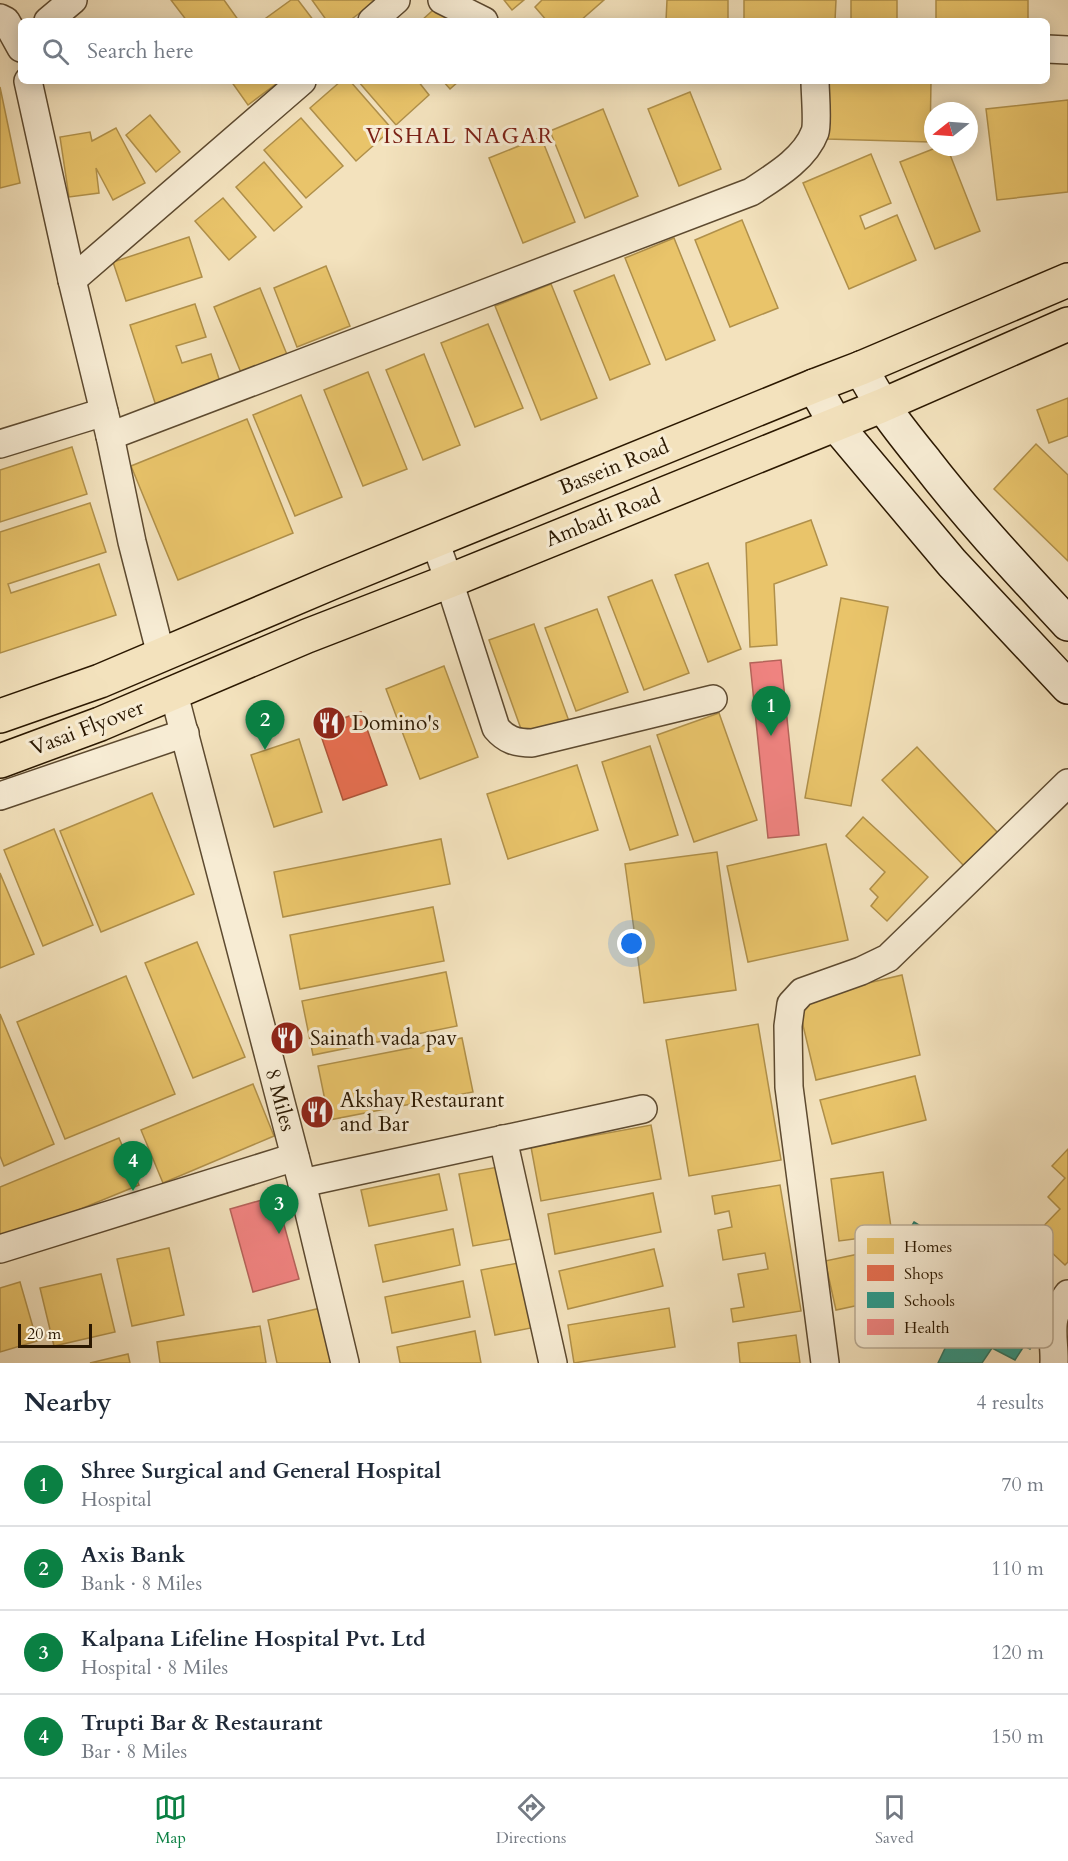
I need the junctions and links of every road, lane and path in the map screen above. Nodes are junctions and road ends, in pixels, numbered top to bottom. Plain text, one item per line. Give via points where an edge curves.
1 (73, 0) edge
2 (396, 0) edge
3 (442, 0) edge
4 (0, 18) edge
5 (52, 18) edge
6 (375, 18) edge
7 (478, 18) edge
8 (18, 40) edge
9 (1050, 49) edge
10 (1068, 50) edge
11 (29, 84) edge
12 (299, 84) edge
13 (815, 84) edge
14 (72, 280) junction
15 (1068, 280) edge
16 (1068, 324) edge
17 (861, 368) junction
18 (814, 386) junction
19 (881, 406) junction
20 (107, 424) junction
21 (836, 425) junction
22 (0, 444) edge
23 (435, 541) junction
24 (450, 581) junction
25 (1068, 624) edge
26 (161, 656) junction
27 (1068, 687) edge
28 (174, 694) junction
29 (713, 699) dead end
30 (0, 716) edge
31 (185, 733) junction
32 (0, 761) edge
33 (1068, 783) edge
34 (0, 796) edge
35 (643, 1109) dead end
36 (503, 1139) junction
37 (295, 1157) junction
38 (302, 1184) junction
39 (0, 1249) edge
40 (1068, 1294) edge
41 (345, 1363) edge
42 (553, 1363) edge
43 (825, 1363) edge
44 (1054, 1363) edge

1 - 5 street
2 - 6 street
3 - 7 street
4 - 8 street
9 - 10 street
11 - 14 street
12 - 14 street
13 - 20 street via 815,131 803,151 779,174 751,192
14 - 20 street
15 - 17 main road, Bassein Road
16 - 19 main road, Ambadi Road
17 - 18 main road, Bassein Road
17 - 19 street
18 - 21 street
18 - 23 main road, Bassein Road
19 - 21 main road, Ambadi Road
19 - 25 street via 990,539
20 - 22 street
20 - 26 street
21 - 24 main road, Ambadi Road
21 - 27 street via 952,563
23 - 24 street
23 - 26 main road, Bassein Road
24 - 28 main road, Ambadi Road via 307,636
24 - 29 street via 496,728 504,737 532,743
26 - 28 main road
26 - 30 main road, Vasai Flyover
28 - 31 street
28 - 32 main road, Vasai Flyover
31 - 34 street
31 - 37 street, 8 Miles
33 - 43 street via 888,958 802,992 791,1004 789,1087
35 - 36 street
36 - 38 street
36 - 42 street
37 - 38 street, 8 Miles
37 - 39 street
38 - 41 street, 8 Miles
40 - 44 street via 1055,1313

